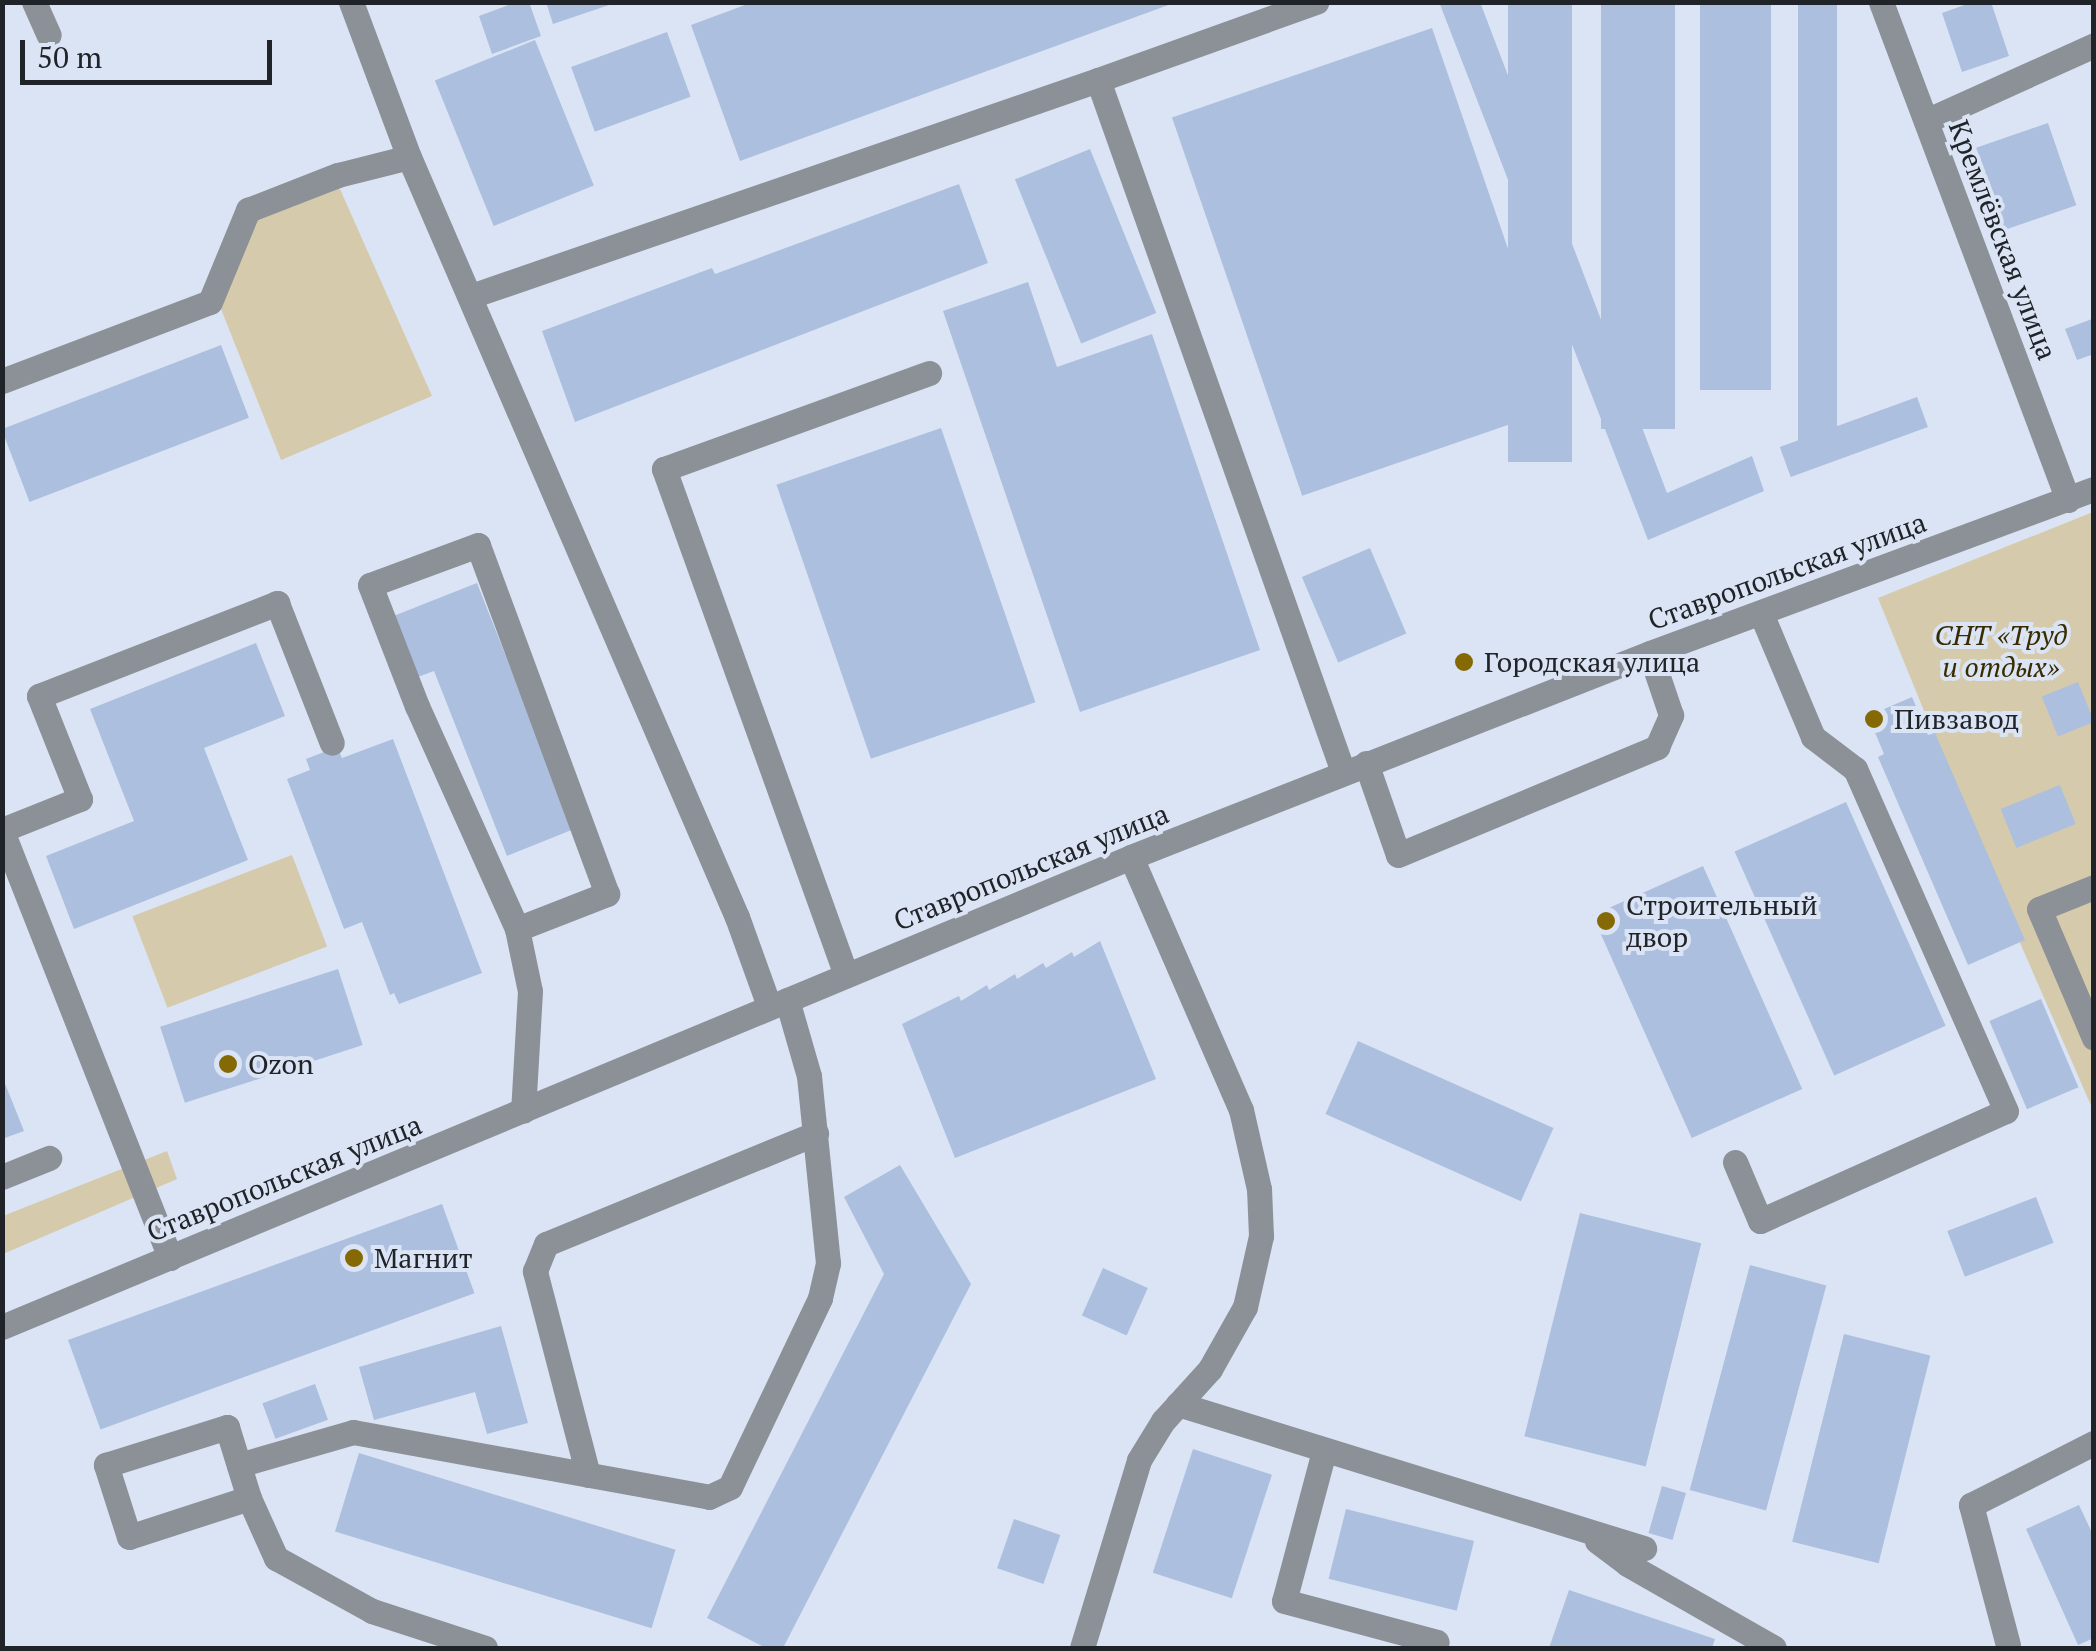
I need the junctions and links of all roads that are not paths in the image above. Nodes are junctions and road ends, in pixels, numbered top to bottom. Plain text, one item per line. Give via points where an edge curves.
1 (34, 2) edge
2 (351, 2) edge
3 (1316, 2) edge
4 (1881, 2) edge
5 (49, 35) dead end
6 (2094, 45) edge
7 (1098, 80) junction
8 (1926, 121) junction
9 (409, 156) junction
10 (471, 296) junction
11 (930, 373) dead end
12 (2, 382) edge
13 (2094, 490) edge
14 (2068, 500) junction
15 (1761, 613) junction
16 (1650, 653) junction
17 (332, 743) dead end
18 (1354, 768) junction
19 (2, 830) edge
20 (1131, 857) junction
21 (2094, 887) edge
22 (517, 929) junction
23 (846, 975) junction
24 (778, 1003) junction
25 (2094, 1038) edge
26 (523, 1111) junction
27 (816, 1134) junction
28 (49, 1158) dead end
29 (1735, 1162) dead end
30 (2, 1177) edge
31 (170, 1258) junction
32 (2, 1326) edge
33 (1178, 1404) junction
34 (2094, 1443) edge
35 (1324, 1450) junction
36 (239, 1465) junction
37 (588, 1474) junction
38 (249, 1498) junction
39 (1590, 1534) junction
40 (1644, 1548) dead end
41 (1437, 1642) dead end
42 (2006, 1647) edge
43 (486, 1648) edge
44 (1082, 1648) edge
45 (1774, 1648) edge

1 - 5 street
2 - 9 street
3 - 7 street
4 - 8 street, Кремлёвская улица
6 - 8 street
7 - 10 street
7 - 18 street
8 - 14 street, Кремлёвская улица
9 - 10 street
9 - 12 street via 248,210 210,302
10 - 24 street
11 - 23 street via 664,468
13 - 14 street, Ставропольская улица
14 - 15 street, Ставропольская улица
15 - 16 street, Ставропольская улица
15 - 29 street via 1813,736 1855,769 2006,1112 1760,1221
16 - 18 street, Ставропольская улица
16 - 18 street via 1671,716 1657,747 1398,855
17 - 19 street via 276,603 40,696 80,799
18 - 20 street, Ставропольская улица
19 - 31 street
20 - 23 street, Ставропольская улица
20 - 33 street via 1241,1110 1259,1188 1260,1236 1245,1307 1210,1369
21 - 25 street via 2039,910
22 - 22 street via 370,585 478,545 607,894
22 - 26 street via 530,991
23 - 24 street, Ставропольская улица
24 - 26 street, Ставропольская улица
24 - 27 street via 810,1076
26 - 31 street, Ставропольская улица
27 - 37 street via 828,1262 820,1298 730,1487 709,1497
27 - 37 street via 546,1244 535,1271
28 - 30 street
31 - 32 street, Ставропольская улица
33 - 35 street
33 - 44 street via 1138,1460
34 - 42 street via 1972,1505
35 - 39 street
35 - 41 street via 1284,1601
36 - 37 street via 353,1432
36 - 38 street
36 - 38 street via 226,1427 106,1466 129,1537
38 - 43 street via 276,1558 372,1611
39 - 40 street
39 - 45 street via 1627,1564

